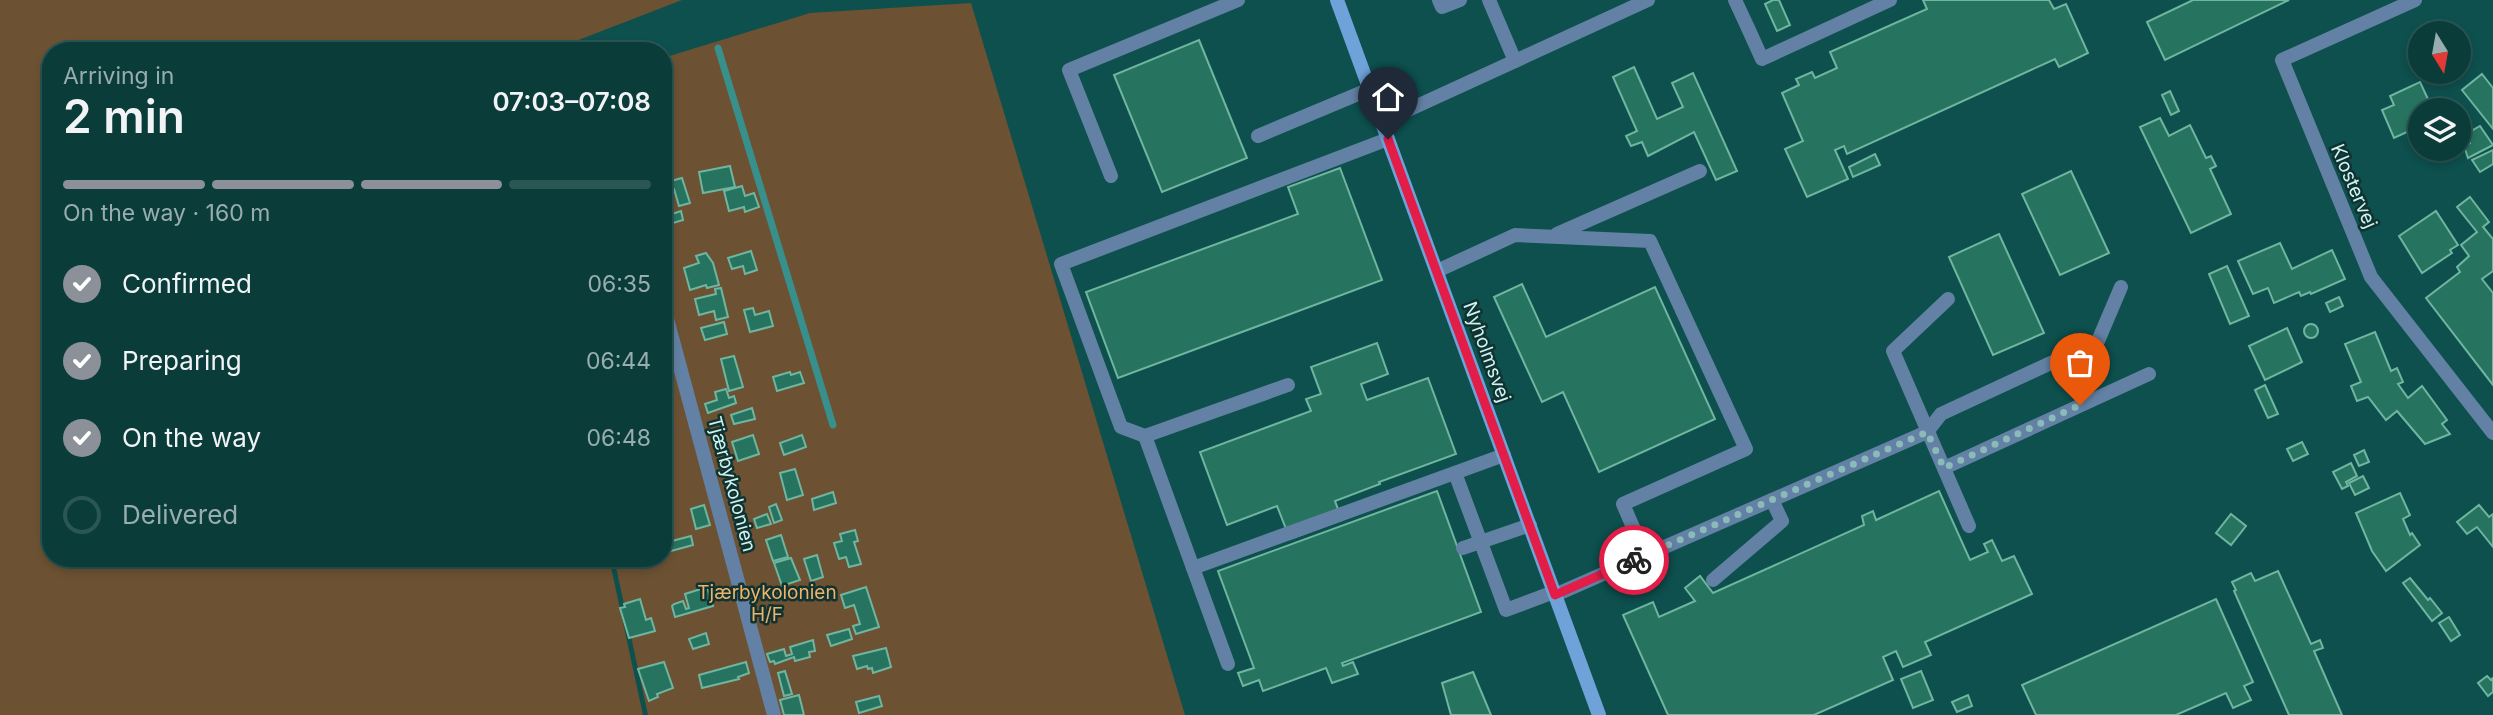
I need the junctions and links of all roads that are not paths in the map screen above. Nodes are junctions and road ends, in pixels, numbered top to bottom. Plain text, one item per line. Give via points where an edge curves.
1 (1238, 0) edge
2 (1337, 0) edge
3 (1439, 0) edge
4 (1460, 0) edge
5 (1489, 0) edge
6 (1735, 0) edge
7 (1890, 0) edge
8 (2414, 0) edge
9 (1643, 1) edge
10 (1514, 61) junction
11 (1370, 89) junction
12 (1382, 122) junction
13 (1258, 136) dead end
14 (1388, 139) junction
15 (1700, 171) dead end
16 (1111, 176) dead end
17 (1552, 237) junction
18 (1437, 271) junction
19 (2122, 287) dead end
20 (1948, 299) dead end
21 (672, 337) edge
22 (2149, 374) dead end
23 (1288, 385) dead end
24 (1927, 432) junction
25 (2493, 433) edge
26 (1145, 436) junction
27 (1504, 455) junction
28 (1944, 468) junction
29 (1455, 473) junction
30 (1772, 500) junction
31 (1530, 525) junction
32 (1969, 526) dead end
33 (1481, 542) junction
34 (1463, 548) dead end
35 (1645, 555) junction
36 (1193, 568) junction
37 (1713, 580) dead end
38 (1555, 593) junction
39 (1228, 664) dead end
40 (774, 715) edge
41 (1599, 715) edge

1 - 16 street via 1069,70
2 - 11 street, Nyholmsvej
3 - 4 street via 1442,7
5 - 10 street
6 - 7 street via 1762,59
8 - 25 street, Klostervej via 2282,60 2371,277
9 - 10 street
10 - 12 street
11 - 12 street, Nyholmsvej
11 - 13 street
12 - 14 street, Nyholmsvej
14 - 18 street, Nyholmsvej
14 - 26 street via 1061,264 1121,427
15 - 17 street
17 - 18 street via 1514,235
17 - 35 street via 1650,241 1746,449 1623,504
18 - 27 street, Nyholmsvej
19 - 24 street via 2098,341 1941,414
20 - 24 street via 1893,351
21 - 40 street, Tjærbykolonien
22 - 28 street
23 - 26 street
24 - 28 street
24 - 30 street
26 - 36 street
27 - 29 street
27 - 31 street, Nyholmsvej
28 - 32 street
29 - 33 street
29 - 36 street
30 - 35 street
30 - 37 street via 1782,521
31 - 33 street
31 - 38 street, Nyholmsvej
33 - 34 street
33 - 38 street via 1506,610
35 - 38 street
36 - 39 street
38 - 41 street, Nyholmsvej

